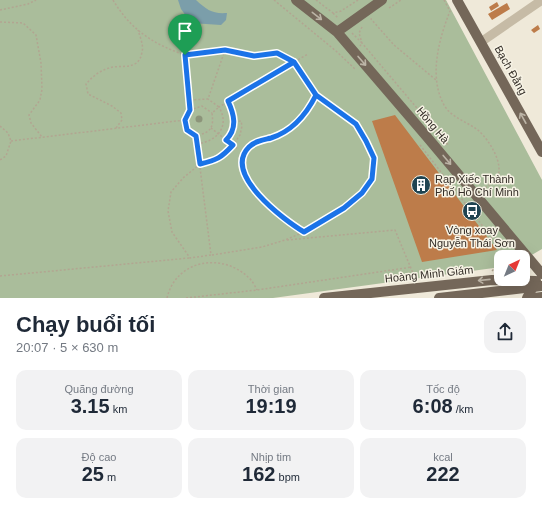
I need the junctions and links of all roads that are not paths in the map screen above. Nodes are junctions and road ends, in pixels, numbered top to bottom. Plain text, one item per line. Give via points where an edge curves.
1 (296, 0) edge
2 (382, 0) edge
3 (457, 0) edge
4 (542, 0) edge
5 (337, 32) junction
6 (481, 42) junction
7 (542, 152) edge
8 (541, 279) edge
9 (542, 297) edge
10 (324, 298) edge
11 (440, 298) edge
12 (527, 298) edge
13 (534, 298) edge

1 -> 5 main road, Hồng Hà
2 - 5 main road
3 - 6 main road, Bạch Đằng
4 - 6 street
5 -> 8 main road, Hồng Hà via 428,137
7 -> 6 main road, Bạch Đằng
8 -> 10 main road, Hoàng Minh Giám via 492,280
8 - 11 main road, bridge
8 - 12 main road
9 - 13 main road

